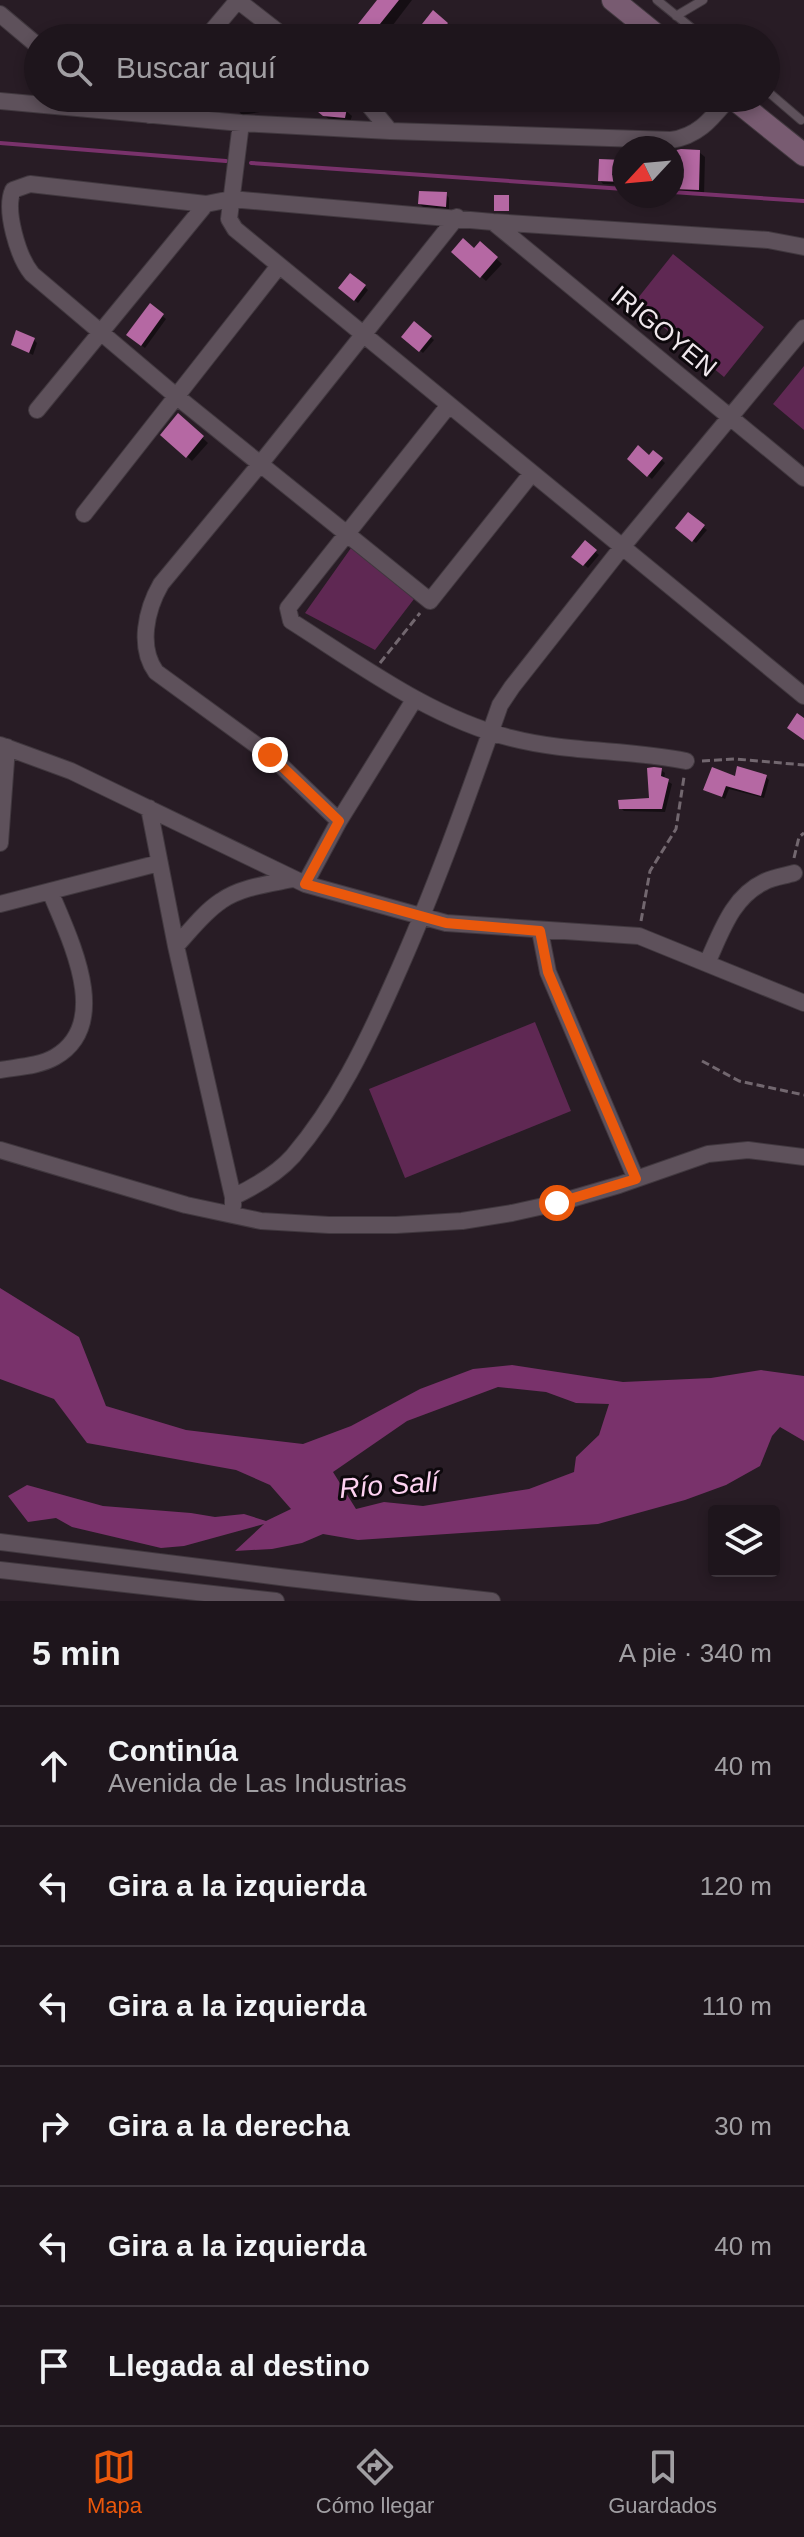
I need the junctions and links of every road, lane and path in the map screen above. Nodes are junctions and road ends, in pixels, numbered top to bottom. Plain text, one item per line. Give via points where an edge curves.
1 (238, 0) edge
2 (613, 0) edge
3 (657, 0) edge
4 (703, 0) edge
5 (0, 14) edge
6 (676, 16) junction
7 (218, 24) edge
8 (268, 24) edge
9 (643, 24) edge
10 (686, 24) edge
11 (24, 34) edge
12 (0, 101) edge
13 (780, 101) edge
14 (24, 102) edge
15 (136, 112) edge
16 (150, 112) edge
17 (374, 112) edge
18 (717, 112) edge
19 (749, 112) edge
20 (149, 115) junction
21 (803, 119) edge
22 (241, 123) junction
23 (390, 131) junction
24 (797, 149) edge
25 (231, 199) junction
26 (206, 204) junction
27 (457, 217) junction
28 (493, 222) junction
29 (804, 247) edge
30 (278, 267) junction
31 (804, 328) edge
32 (102, 333) junction
33 (362, 336) junction
34 (176, 396) junction
35 (449, 405) junction
36 (37, 410) dead end
37 (730, 416) junction
38 (261, 463) junction
39 (532, 473) junction
40 (804, 478) edge
41 (84, 514) dead end
42 (348, 534) junction
43 (623, 546) junction
44 (430, 601) junction
45 (373, 673) junction
46 (804, 696) edge
47 (414, 700) junction
48 (491, 731) junction
49 (4, 746) edge
50 (686, 761) junction
51 (804, 765) edge
52 (149, 808) junction
53 (339, 821) junction
54 (0, 843) edge
55 (159, 863) junction
56 (794, 873) dead end
57 (299, 882) junction
58 (50, 891) junction
59 (0, 904) edge
60 (422, 918) junction
61 (540, 931) junction
62 (639, 936) junction
63 (176, 946) junction
64 (707, 963) junction
65 (804, 1003) edge
66 (702, 1061) dead end
67 (0, 1070) edge
68 (804, 1095) edge
69 (0, 1150) edge
70 (804, 1157) edge
71 (636, 1179) junction
72 (233, 1197) junction
73 (232, 1215) junction
74 (0, 1542) edge
75 (190, 1566) junction
76 (0, 1570) edge
77 (189, 1596) edge
78 (414, 1597) edge
79 (276, 1601) edge
80 (492, 1601) edge

1 - 7 street
1 - 8 street
2 - 9 main road
3 - 6 lane
4 - 6 lane
5 - 11 street
6 - 10 lane
12 - 14 street
13 - 21 lane
15 - 20 street
16 - 20 street
17 - 23 street
18 - 23 street via 698,132 671,140
19 - 24 main road
20 - 22 street
21 - 24 lane
22 - 23 street
22 - 25 street
25 - 26 street
25 - 27 street
25 - 30 street via 229,219 235,229
26 - 32 street
26 - 32 street via 30,184 13,190 11,213 25,266
27 - 28 street
27 - 33 street
28 - 29 street via 768,240
28 - 37 street, IRIGOYEN
30 - 33 street
30 - 34 street
31 - 37 street
32 - 34 street
32 - 36 street
33 - 35 street
33 - 38 street
34 - 38 street
34 - 41 street
35 - 39 street
35 - 42 street
37 - 40 street, IRIGOYEN
37 - 43 street
38 - 42 street
38 - 53 street via 151,601 148,660 156,672 270,755
39 - 43 street
39 - 44 street
42 - 44 street
42 - 45 street via 288,608 291,621
43 - 46 street
43 - 48 street via 512,687
44 - 45 path
45 - 47 street
47 - 48 street
47 - 53 street
48 - 50 street via 579,751
48 - 60 street
49 - 52 street
49 - 54 street
50 - 51 path
50 - 62 path via 676,829 650,871
52 - 55 street
52 - 57 street
53 - 57 street
55 - 58 street
55 - 63 street
56 - 64 street via 764,881 746,893 731,911
57 - 60 street
57 - 63 street via 223,899
58 - 59 street
58 - 67 street via 80,967 85,991 80,1026 53,1059
60 - 61 street
60 - 72 street via 363,1051 326,1110 292,1158
61 - 62 street
61 - 71 street via 548,972
62 - 64 street
63 - 72 street
64 - 65 street
66 - 68 path via 739,1081
69 - 73 street
70 - 71 street via 748,1150 708,1154
71 - 73 street via 557,1203 462,1221 329,1225
72 - 73 street
74 - 75 street
75 - 77 street
75 - 78 street
76 - 77 street
77 - 79 street
78 - 80 street

